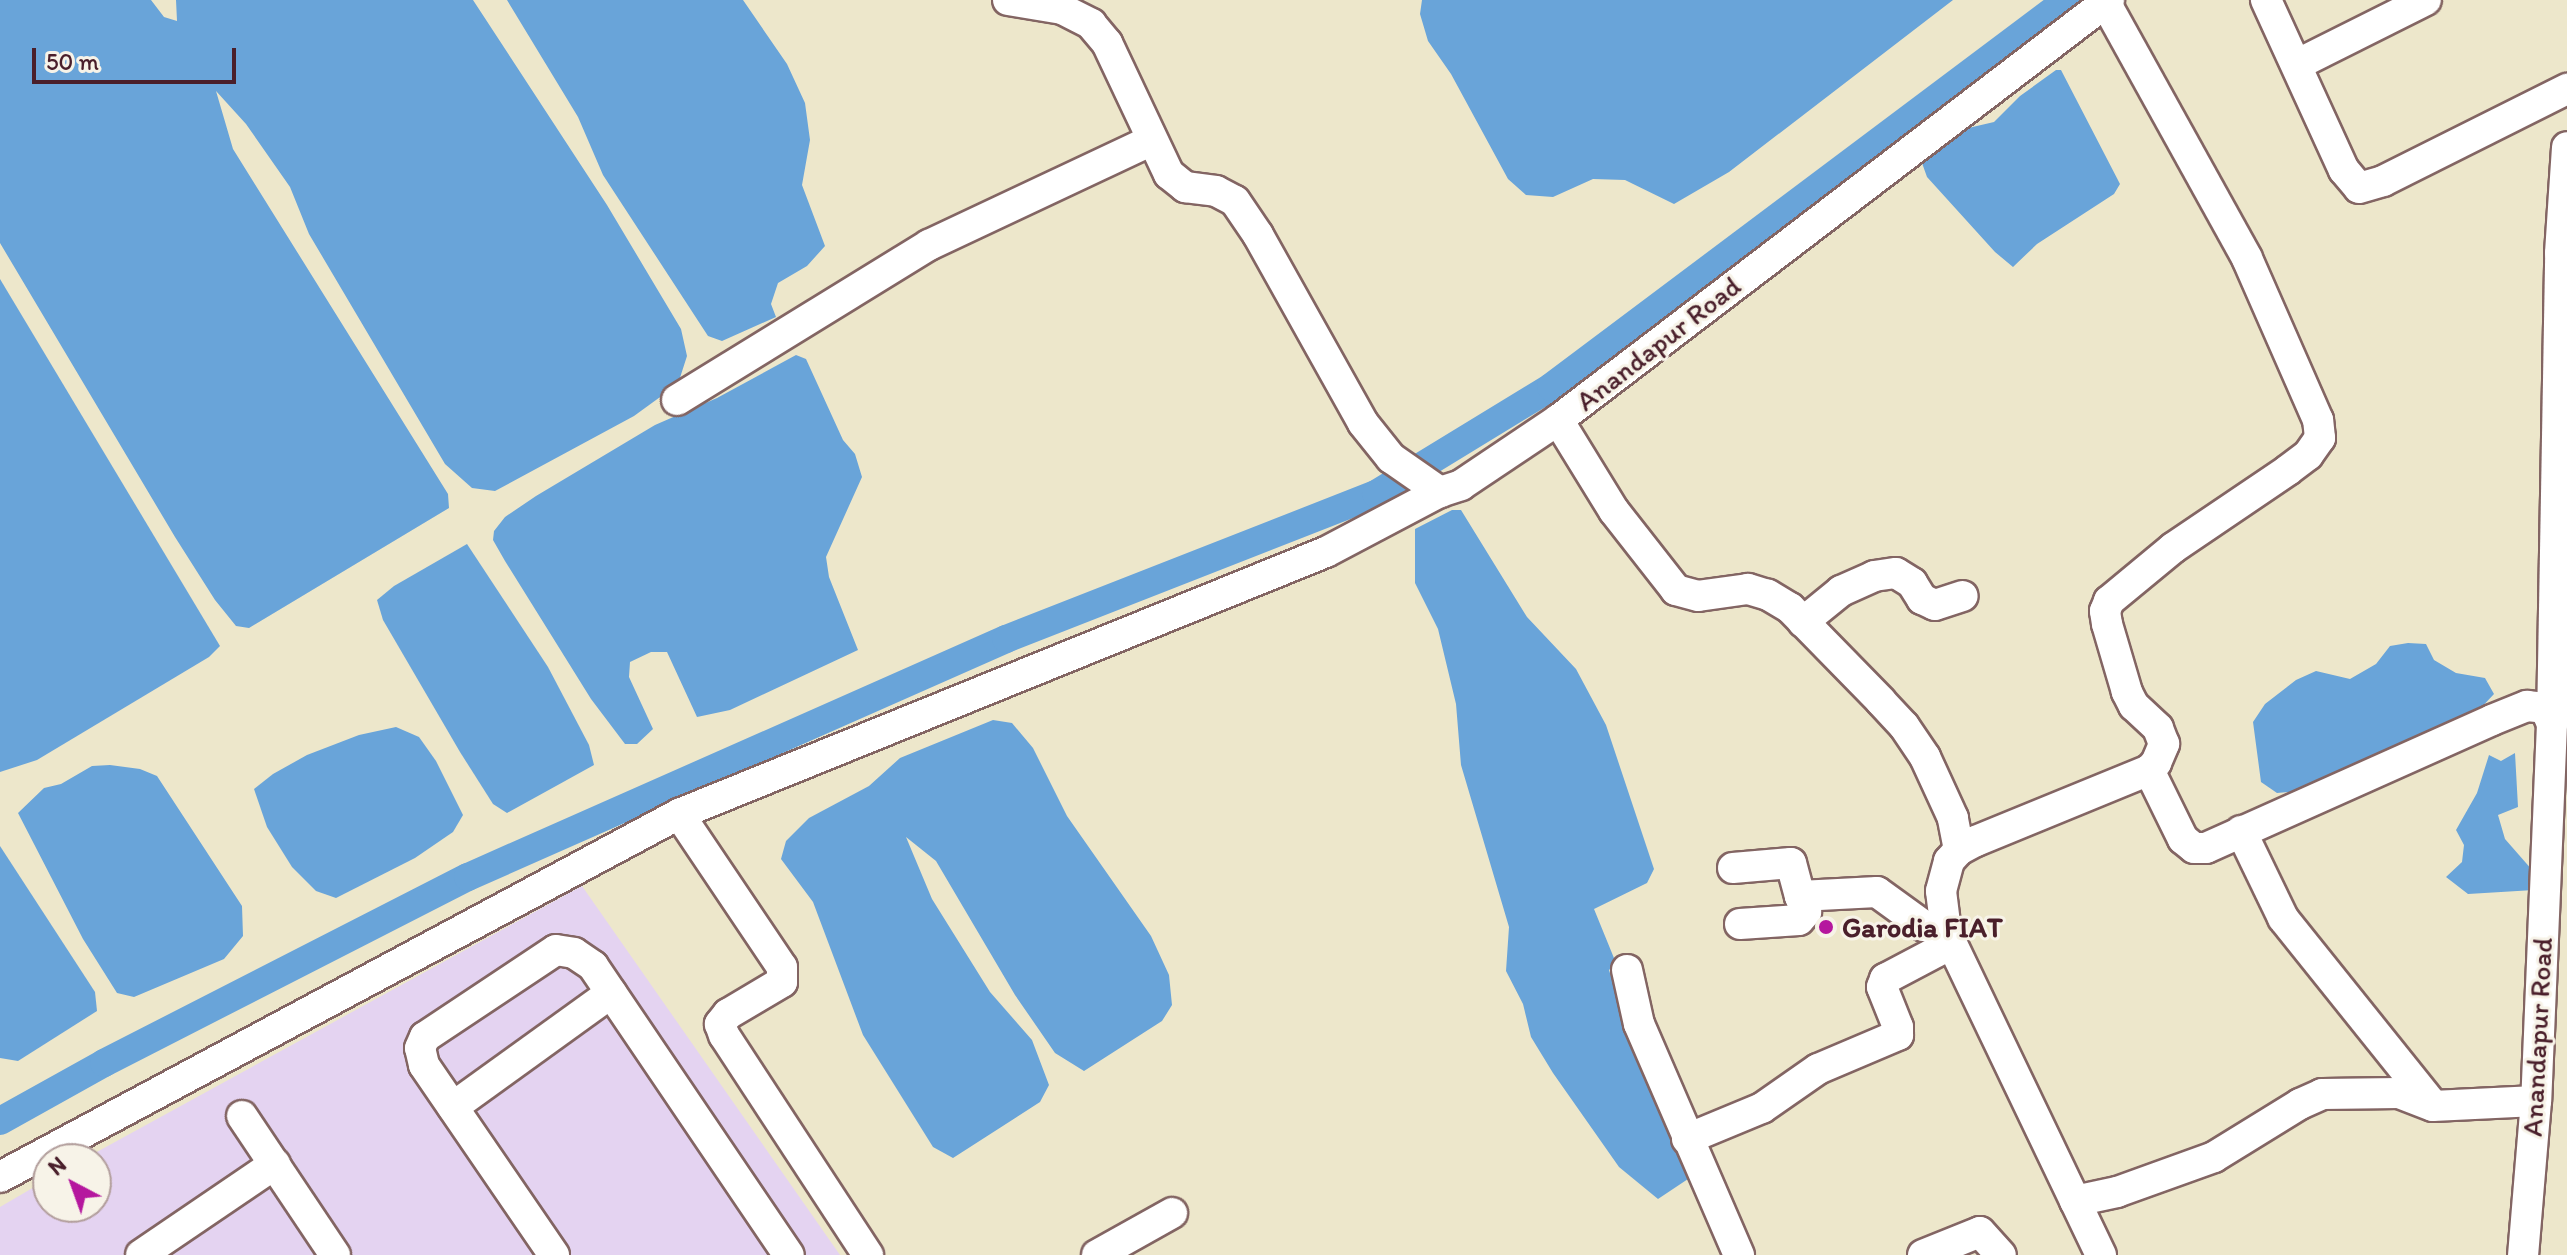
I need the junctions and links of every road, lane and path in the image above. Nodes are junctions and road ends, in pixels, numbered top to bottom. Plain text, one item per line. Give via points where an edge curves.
1 (1008, 0) edge
2 (2266, 0) edge
3 (2426, 0) edge
4 (2107, 1) edge
5 (2298, 64) junction
6 (2567, 89) edge
7 (1152, 140) junction
8 (2567, 147) edge
9 (677, 400) dead end
10 (1558, 420) junction
11 (1431, 486) junction
12 (1963, 596) dead end
13 (1803, 622) junction
14 (2552, 724) junction
15 (2149, 770) junction
16 (679, 814) junction
17 (2241, 831) junction
18 (1959, 850) junction
19 (1733, 868) dead end
20 (1800, 896) junction
21 (1740, 924) dead end
22 (1949, 938) junction
23 (1627, 970) dead end
24 (611, 993) junction
25 (2536, 1101) junction
26 (2433, 1106) junction
27 (453, 1107) junction
28 (242, 1116) dead end
29 (1687, 1139) junction
30 (275, 1164) junction
31 (0, 1177) edge
32 (2075, 1201) junction
33 (1172, 1213) dead end
34 (1113, 1251) edge
35 (141, 1255) edge
36 (335, 1255) edge
37 (554, 1255) edge
38 (789, 1255) edge
39 (868, 1255) edge
40 (1739, 1255) edge
41 (1923, 1255) edge
42 (2001, 1255) edge
43 (2101, 1255) edge
44 (2523, 1255) edge

1 - 7 street via 1062,9 1091,24 1107,43
2 - 5 street
3 - 5 street
4 - 10 street, Anandapur Road
4 - 15 street, Anandapur Road via 2247,258 2318,420 2320,438 2308,455 2173,548 2109,601 2107,624 2127,692 2158,728 2164,744 2162,756
5 - 6 street via 2344,170 2359,188
7 - 9 street via 929,245
7 - 11 street via 1169,174 1185,187 1216,191 1235,201 1363,423 1391,458
8 - 14 street, Anandapur Road via 2558,314
10 - 11 street via 1461,485
10 - 13 street, Anandapur Road via 1614,511 1676,590 1698,596 1748,589 1768,595
11 - 16 street via 1326,552
12 - 13 street via 1935,605 1896,573 1874,576 1841,591
13 - 18 street, Anandapur Road via 1904,726 1953,818
14 - 17 street via 2545,708 2527,706
14 - 25 street, Anandapur Road
15 - 17 street via 2183,839 2194,848 2206,848
15 - 18 street
16 - 31 street
16 - 39 street via 782,967 782,982 728,1014 720,1024 724,1035
17 - 26 street via 2291,929
18 - 22 street via 1949,861 1941,891
19 - 20 street via 1791,863
20 - 21 street via 1806,912 1799,920
20 - 22 street via 1877,892
22 - 29 street via 1885,979 1882,987 1898,1035 1818,1069 1762,1108
22 - 32 street
23 - 29 street via 1639,1024
24 - 27 street
24 - 27 street via 593,966 574,953 556,950 425,1037 420,1048 424,1065
24 - 38 street
25 - 26 street
25 - 44 street, Anandapur Road
26 - 32 street via 2399,1093 2322,1094 2214,1157 2117,1192
27 - 37 street
28 - 30 street
29 - 40 street
30 - 35 street
30 - 36 street
32 - 43 street
33 - 34 street
41 - 42 street via 1980,1232

